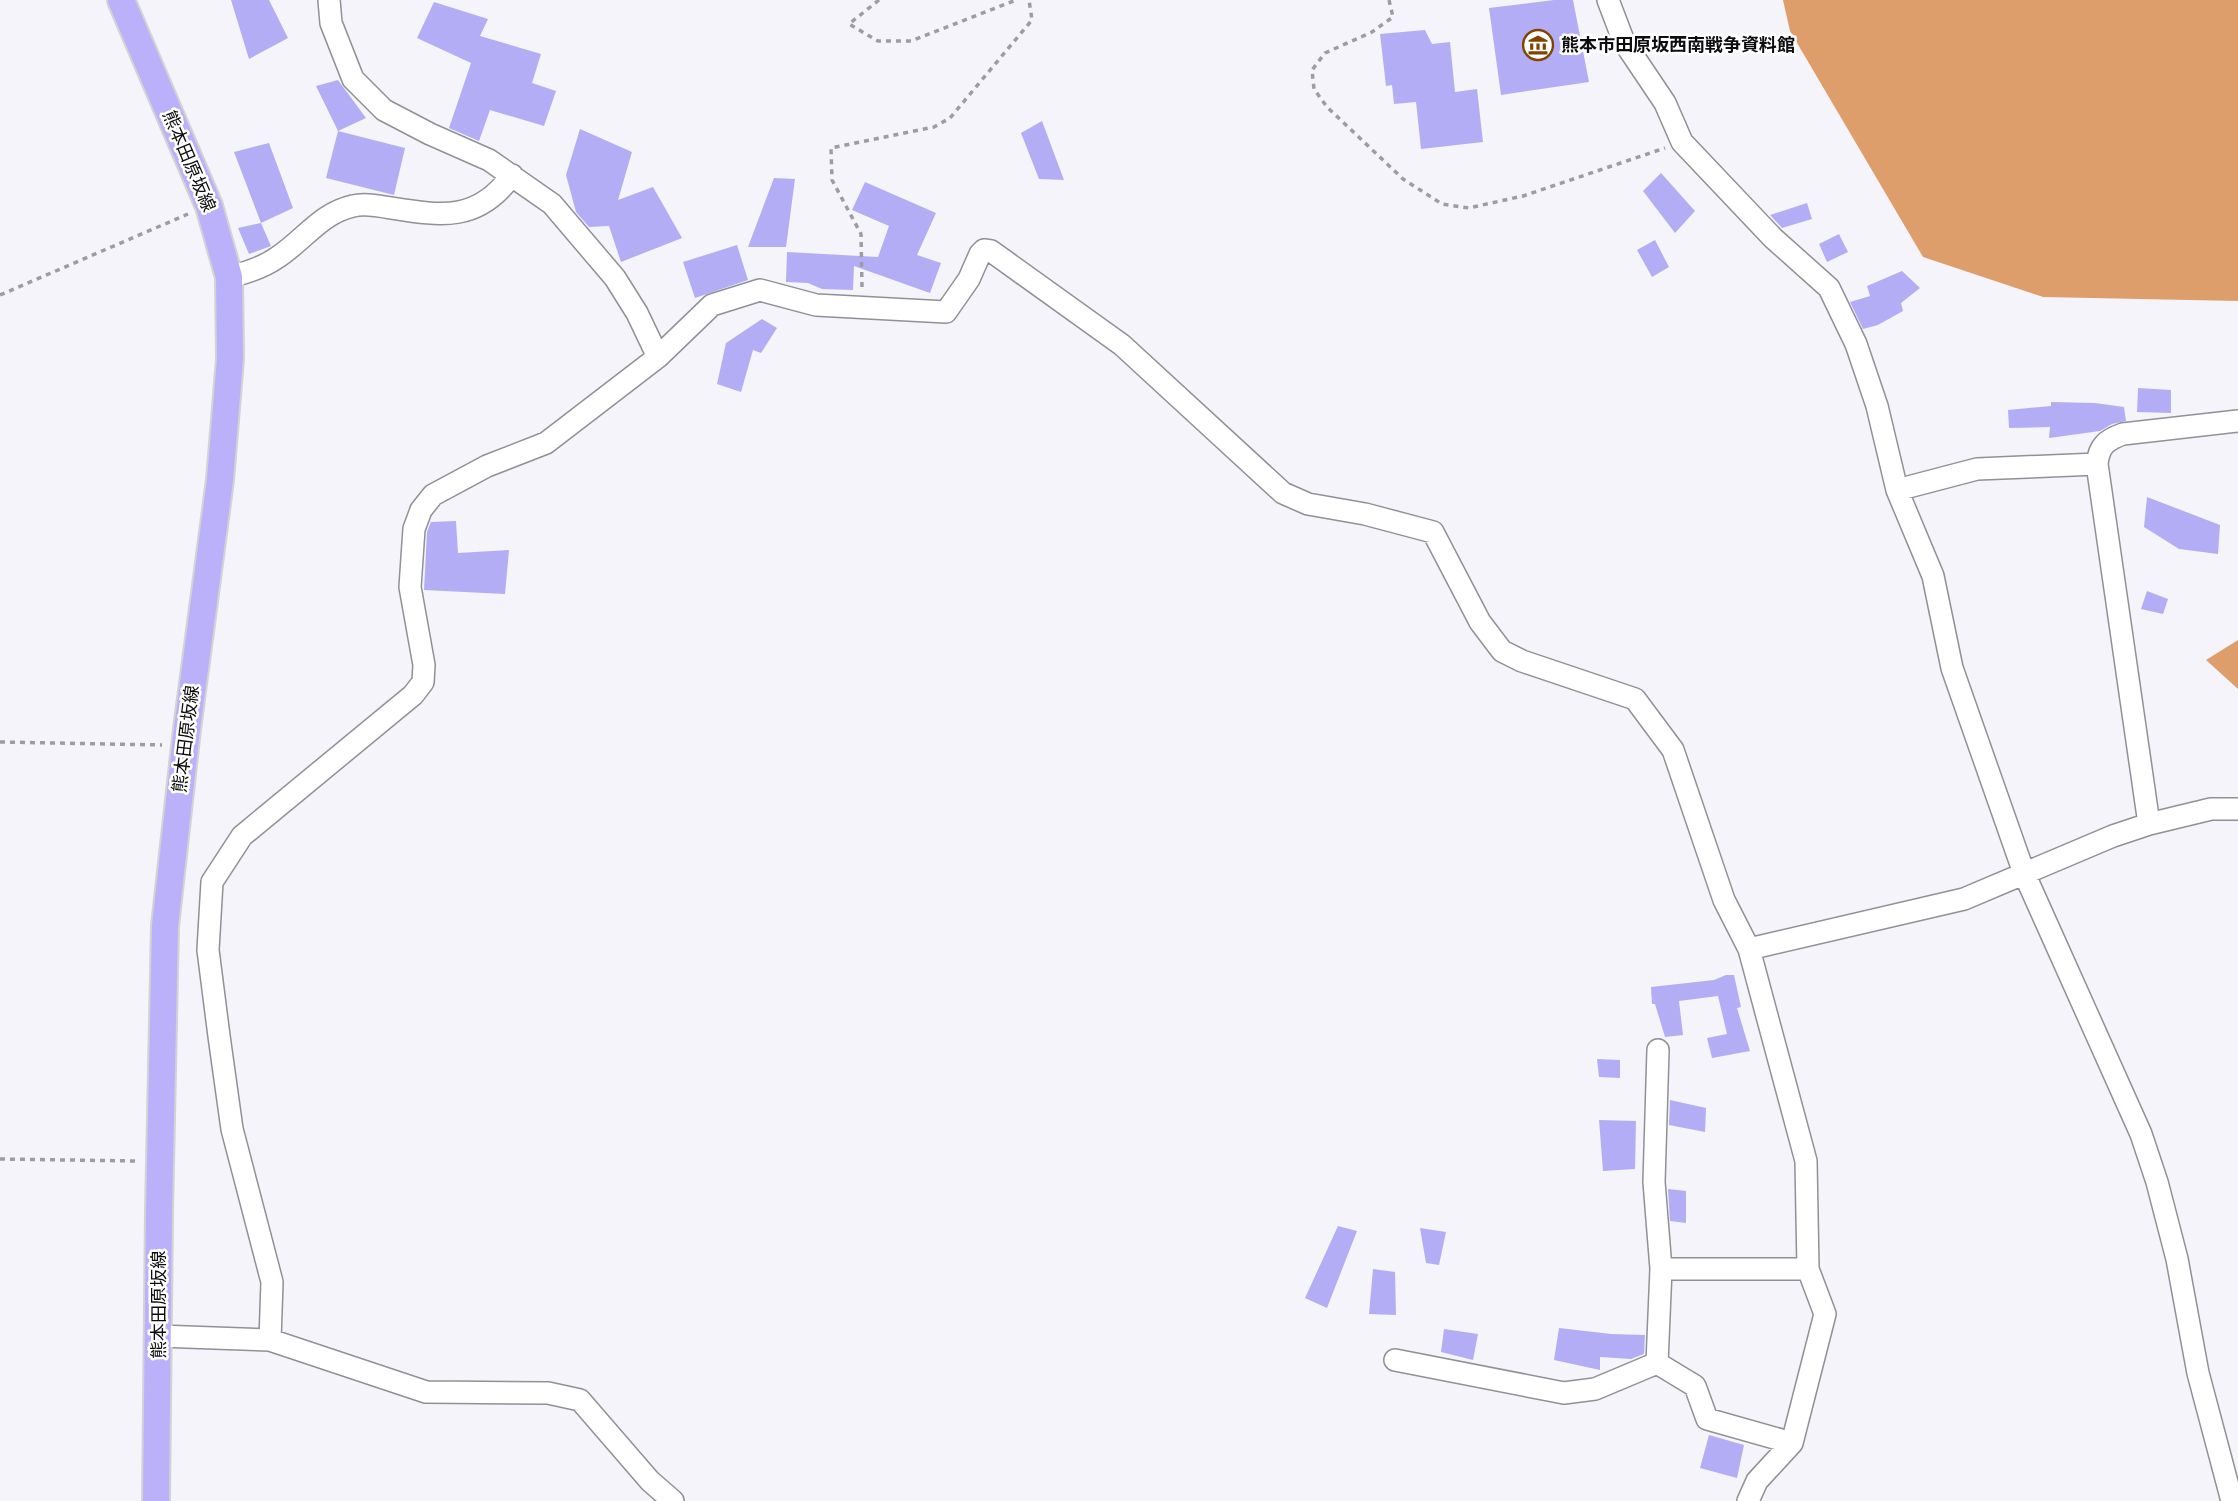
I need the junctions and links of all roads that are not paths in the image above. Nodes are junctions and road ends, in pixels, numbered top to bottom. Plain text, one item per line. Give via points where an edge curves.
1 (121, 0) edge
2 (329, 0) edge
3 (1608, 0) edge
4 (512, 175) junction
5 (229, 277) junction
6 (658, 357) junction
7 (2238, 421) edge
8 (2097, 464) junction
9 (1897, 489) junction
10 (2238, 809) edge
11 (2148, 824) junction
12 (2024, 873) junction
13 (1749, 949) junction
14 (1658, 1050) dead end
15 (1661, 1269) junction
16 (1808, 1269) junction
17 (159, 1336) junction
18 (270, 1340) junction
19 (1395, 1360) dead end
20 (1657, 1363) junction
21 (1793, 1443) junction
22 (156, 1501) edge
23 (673, 1501) edge
24 (1748, 1501) edge
25 (2232, 1501) edge

1 - 5 main road, 熊本田原坂線 via 209,206
2 - 4 street via 331,23 353,79 384,110
3 - 9 street via 1625,42 1665,103 1682,142 1773,238 1829,288 1856,344 1877,406
4 - 5 street via 478,206 452,214 356,205 330,214 279,256
4 - 6 street via 552,204 615,278
5 - 17 main road, 熊本田原坂線 via 230,359 220,480 165,926
6 - 13 street via 712,305 760,290 816,304 946,312 980,254 991,251 1122,345 1283,493 1308,504 1433,532 1480,622 1502,651 1635,699 1673,750 1724,900
6 - 18 street via 547,443 487,466 433,495 414,529 410,587 423,682 242,836 212,882 208,950 219,1037 232,1129 272,1282
7 - 8 street via 2123,434 2106,440
8 - 9 street via 1977,469
8 - 11 street
9 - 12 street via 1933,576 1952,668
10 - 11 street
11 - 12 street
12 - 13 street via 1964,899
12 - 25 street via 2141,1134 2177,1259 2198,1373
13 - 16 street via 1806,1161
14 - 15 street via 1654,1182
15 - 16 street
15 - 20 street
16 - 21 street via 1825,1314
17 - 18 street
17 - 22 main road, 熊本田原坂線
18 - 23 street via 426,1392 548,1392 580,1400
19 - 20 street via 1564,1393 1595,1389
20 - 21 street via 1695,1386 1707,1419
21 - 24 street via 1757,1481

